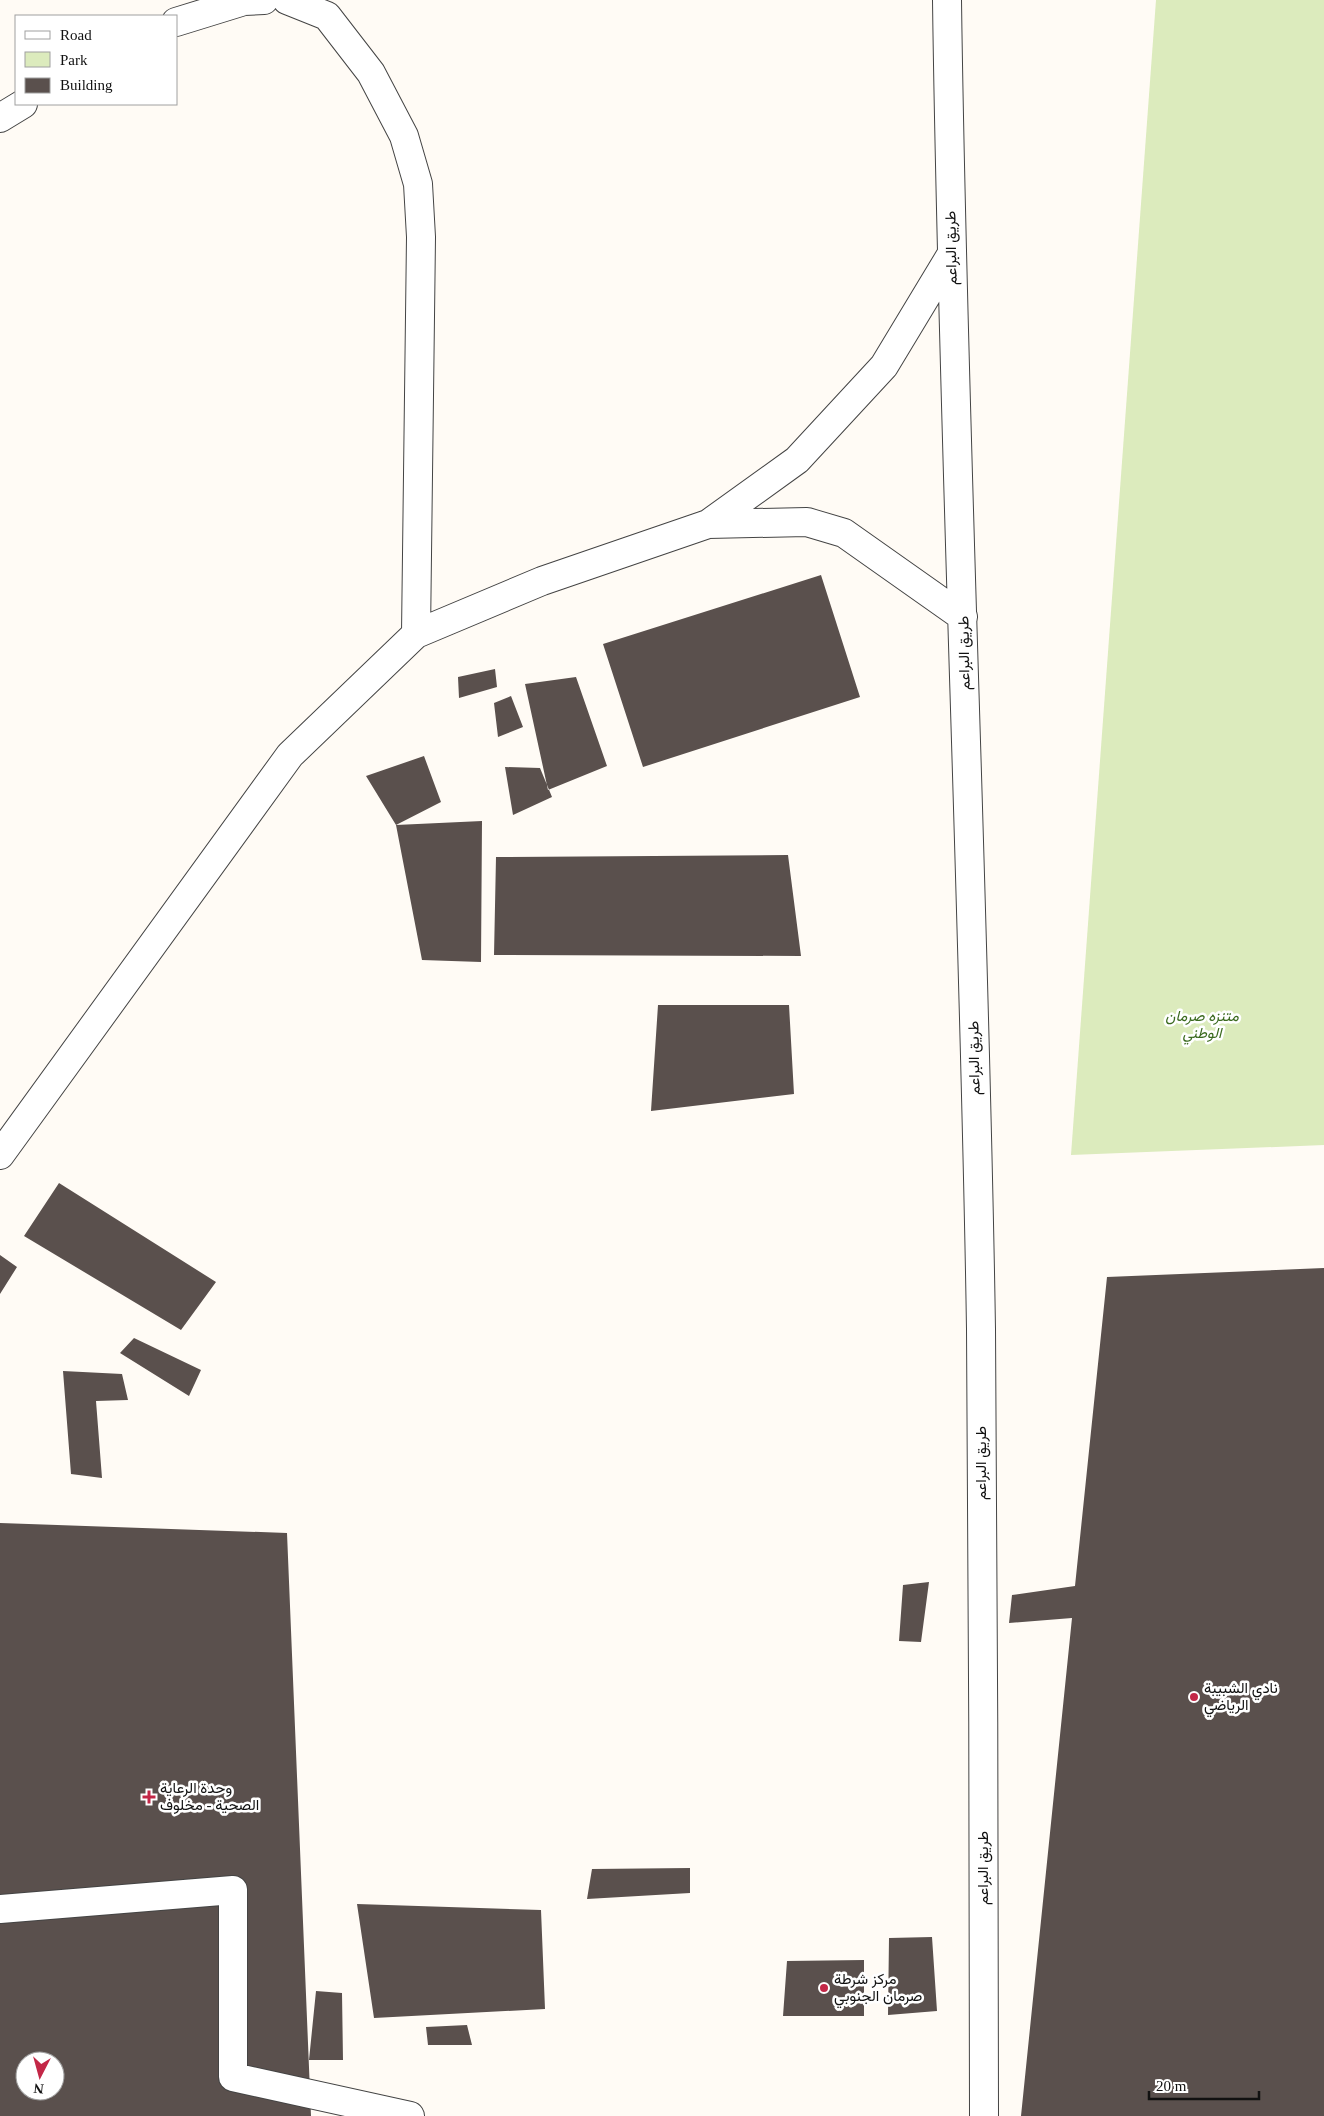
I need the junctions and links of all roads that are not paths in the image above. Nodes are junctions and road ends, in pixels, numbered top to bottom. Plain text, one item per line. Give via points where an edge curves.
1 (264, 0) edge
2 (287, 0) edge
3 (948, 0) edge
4 (178, 21) edge
5 (21, 105) edge
6 (0, 118) edge
7 (951, 255) junction
8 (708, 524) junction
9 (963, 617) junction
10 (416, 634) junction
11 (0, 1155) edge
12 (0, 1909) edge
13 (410, 2116) edge
14 (984, 2116) edge

1 - 4 street via 244,1
2 - 10 street via 327,16 371,73 404,136 418,184 421,237
3 - 7 street, طريق البراعم
5 - 6 street
7 - 8 street via 884,366 797,460
7 - 9 street, طريق البراعم
8 - 9 street via 807,522 844,533
8 - 10 street via 542,581
9 - 14 street, طريق البراعم via 980,1329
10 - 11 street via 290,755
12 - 13 street via 233,1890 233,2077

